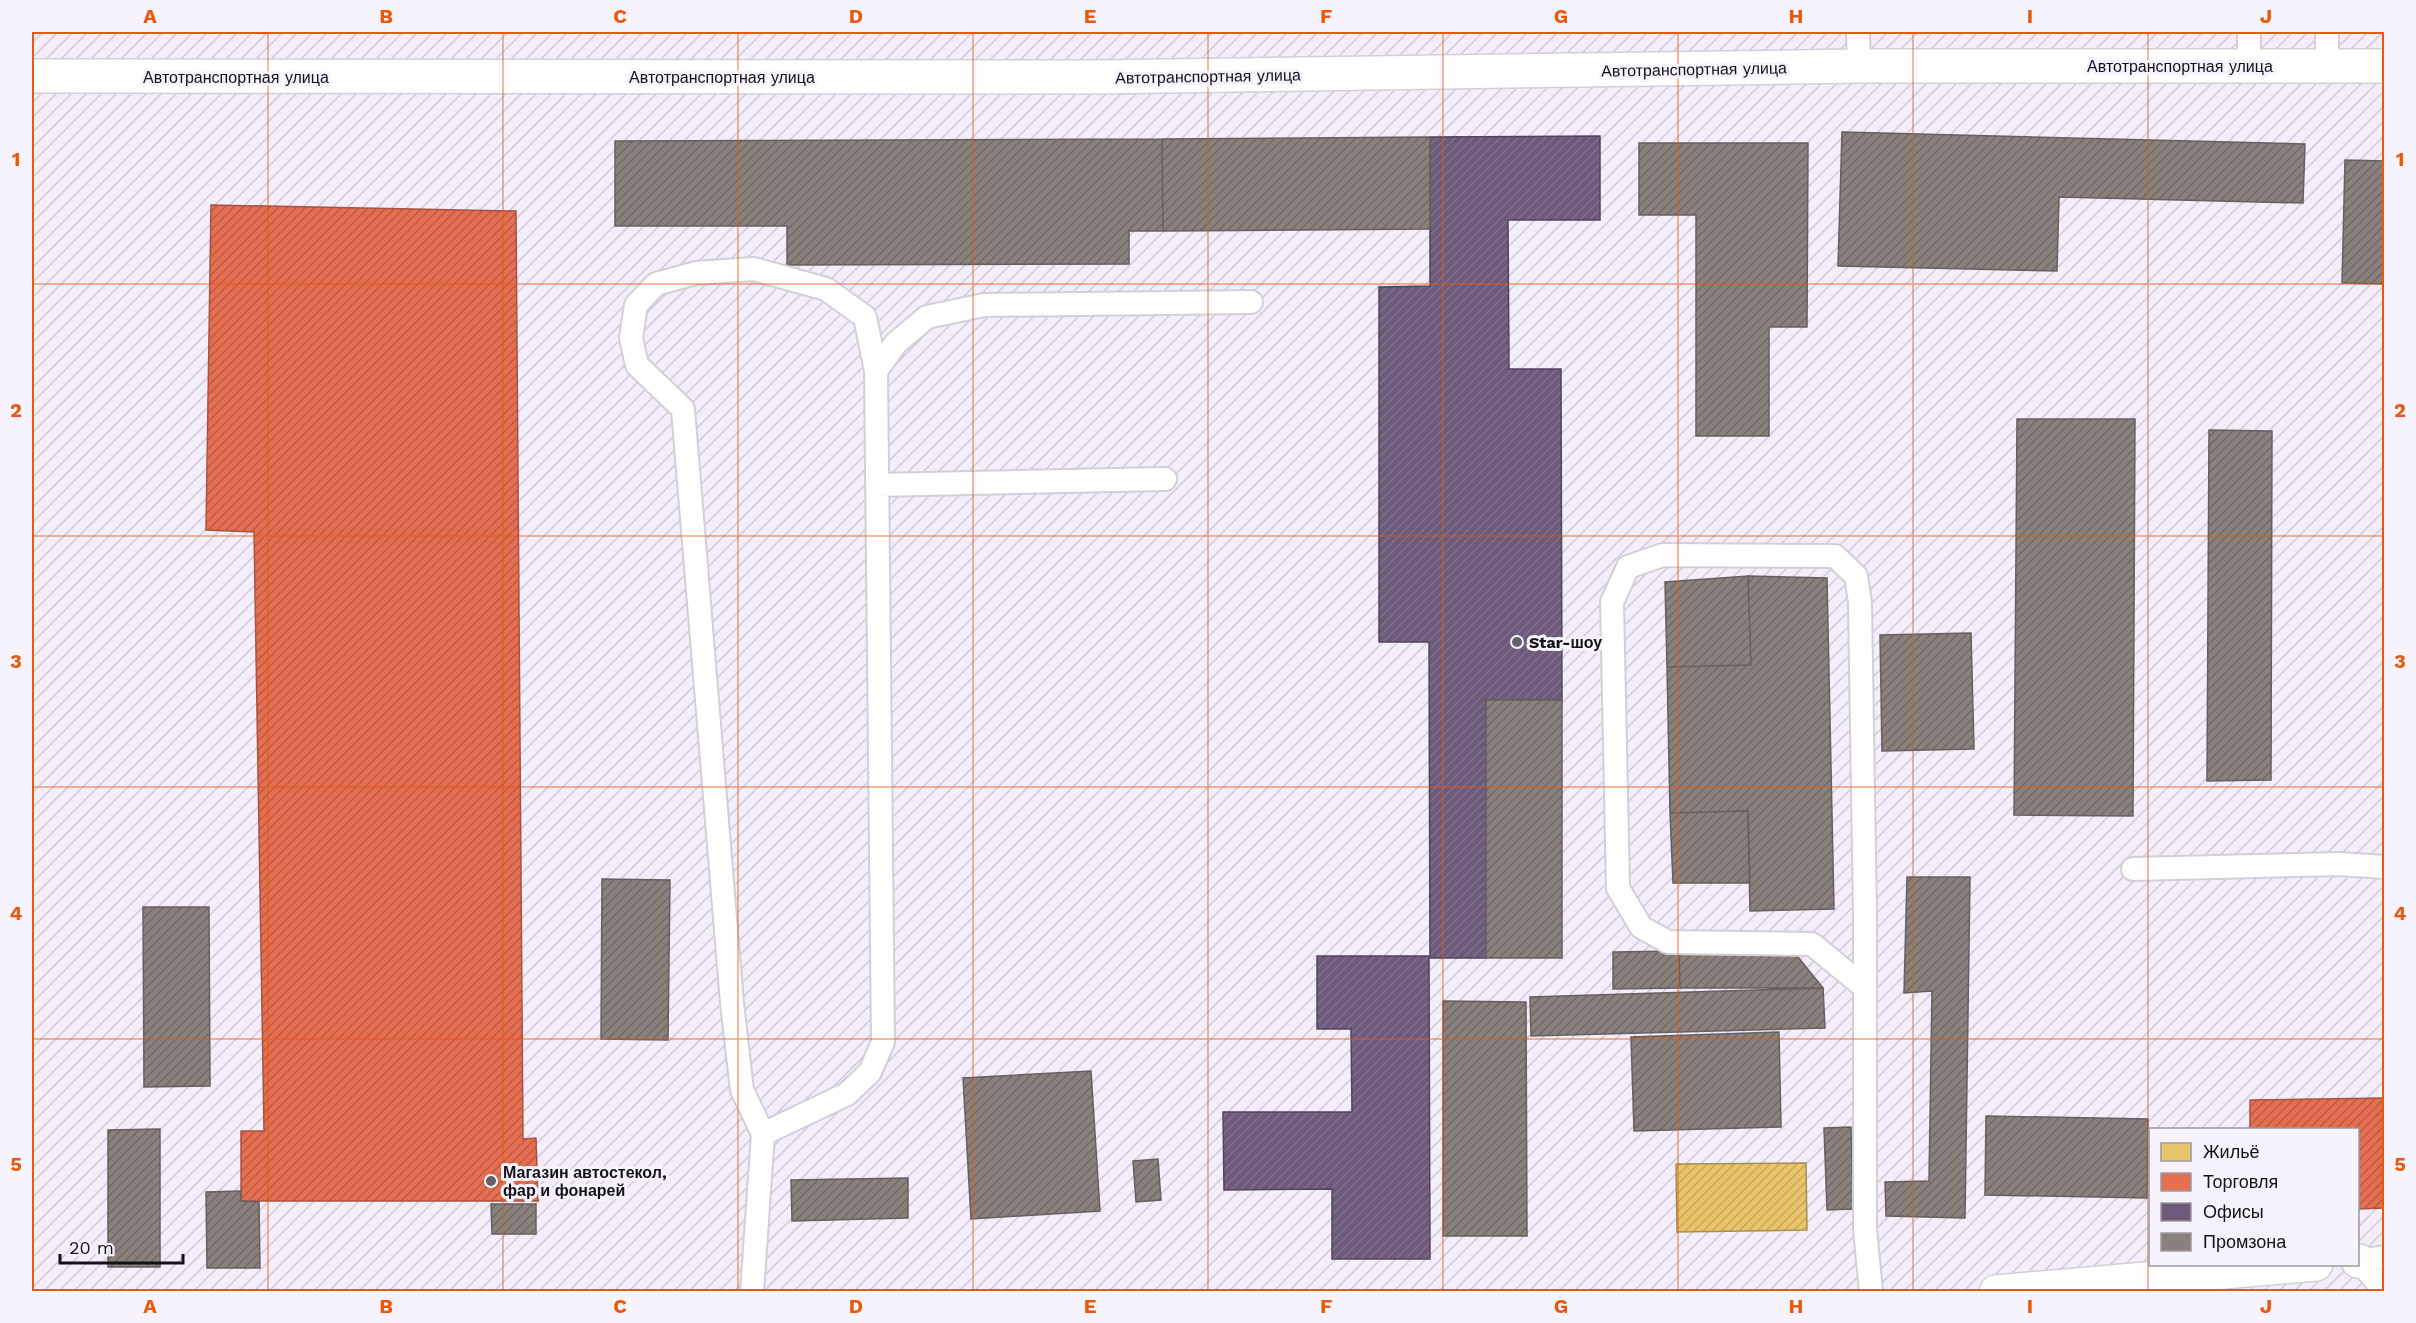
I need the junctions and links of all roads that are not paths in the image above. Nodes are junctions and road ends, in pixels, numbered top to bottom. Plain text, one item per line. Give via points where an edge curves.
1 (1858, 32) edge
2 (2249, 32) edge
3 (2327, 32) edge
4 (1859, 66) junction
5 (2249, 66) junction
6 (2327, 66) junction
7 (2385, 66) edge
8 (32, 76) edge
9 (1251, 302) dead end
10 (876, 370) junction
11 (1165, 479) dead end
12 (877, 485) junction
13 (2385, 867) edge
14 (2133, 869) dead end
15 (1864, 987) junction
16 (763, 1134) junction
17 (2367, 1260) edge
18 (2293, 1266) edge
19 (2385, 1290) edge
20 (752, 1292) edge
21 (1871, 1292) edge
22 (1996, 1292) edge

1 - 4 lane
2 - 5 lane
3 - 6 lane
4 - 5 street, Автотранспортная улица
4 - 8 street, Автотранспортная улица via 1097,77
5 - 6 street, Автотранспортная улица
6 - 7 street, Автотранспортная улица
9 - 10 lane via 984,305 927,317 896,343
10 - 12 lane
10 - 16 lane via 864,317 826,289 754,269 696,273 656,284 636,304 631,338 637,365 683,409 732,1004 742,1090
11 - 12 lane
12 - 16 lane via 883,1041 870,1072 847,1094
13 - 14 lane via 2339,864
15 - 15 lane via 1860,602 1856,576 1835,556 1664,555 1628,567 1612,602 1618,888 1641,927 1668,942 1812,944
15 - 21 lane via 1865,1229
16 - 20 lane
17 - 19 lane
18 - 22 street

